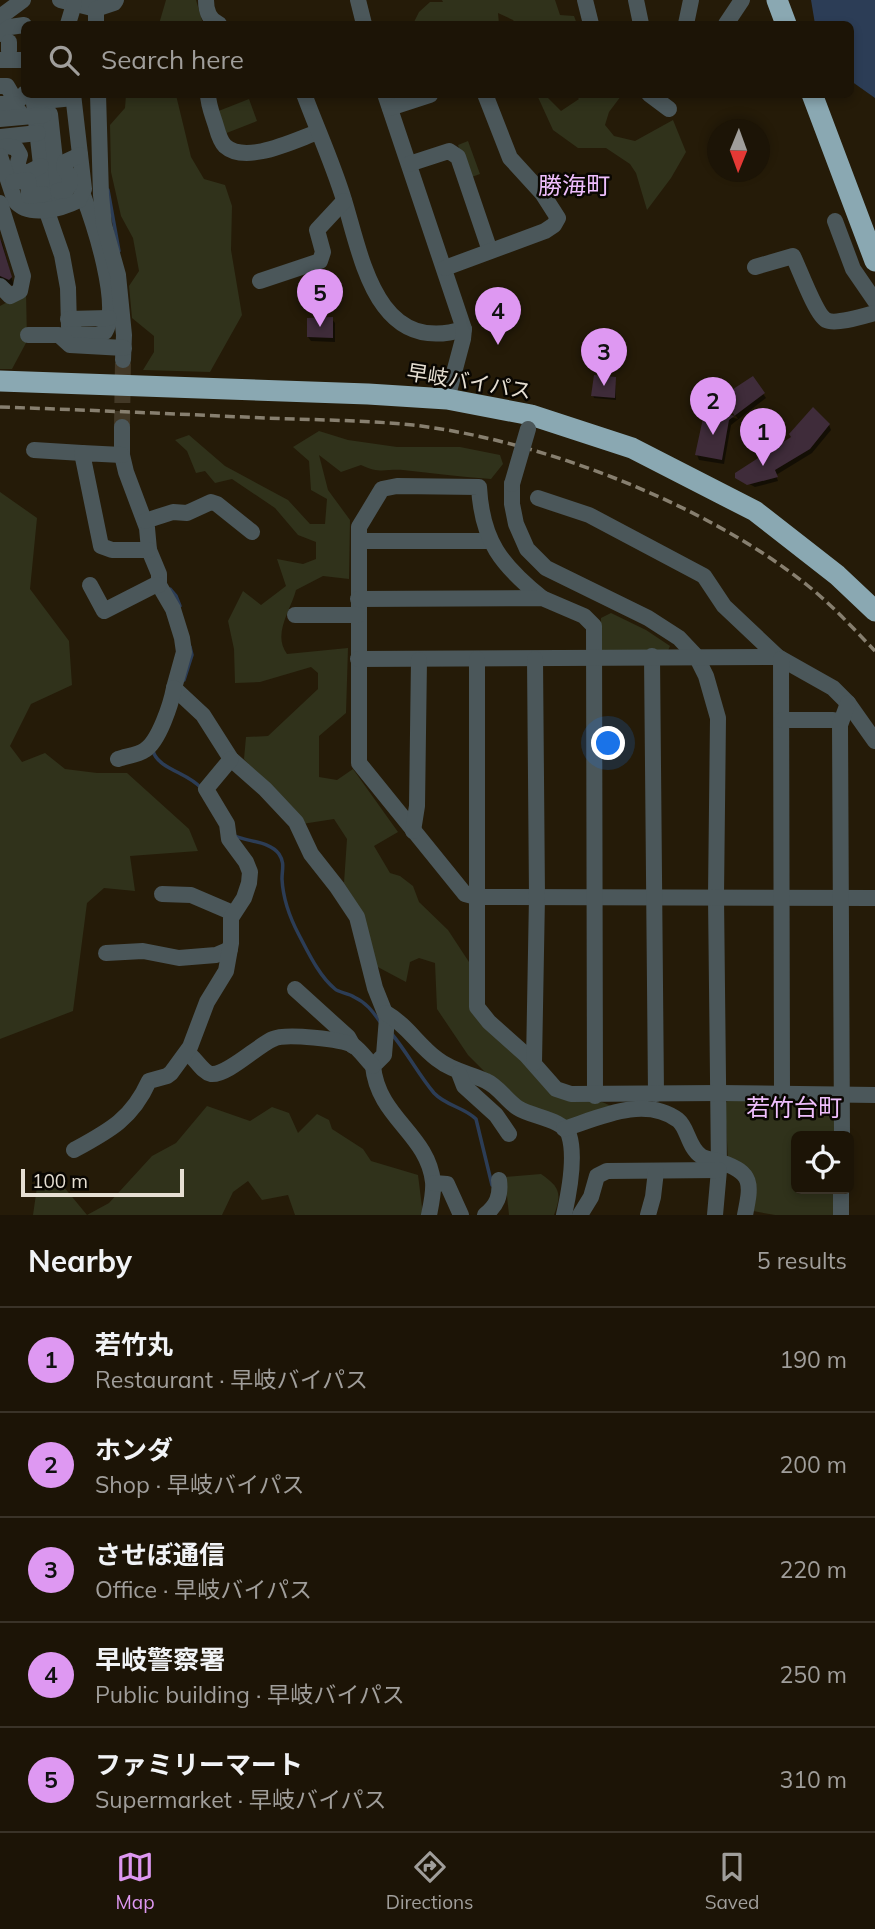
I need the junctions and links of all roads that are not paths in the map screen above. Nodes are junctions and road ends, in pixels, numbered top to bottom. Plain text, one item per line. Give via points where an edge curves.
1 (23, 0) edge
2 (116, 0) edge
3 (206, 0) edge
4 (358, 0) edge
5 (585, 0) edge
6 (636, 0) edge
7 (691, 0) edge
8 (742, 0) edge
9 (777, 0) edge
10 (67, 2) edge
11 (96, 11) edge
12 (0, 17) edge
13 (68, 21) edge
14 (213, 21) edge
15 (363, 21) edge
16 (590, 21) edge
17 (640, 21) edge
18 (688, 21) edge
19 (728, 21) edge
20 (785, 21) edge
21 (21, 25) edge
22 (9, 60) edge
23 (98, 98) edge
24 (208, 98) edge
25 (305, 98) edge
26 (409, 98) edge
27 (487, 98) edge
28 (654, 98) edge
29 (814, 98) edge
30 (388, 101) edge
31 (73, 102) edge
32 (0, 104) edge
33 (33, 109) edge
34 (668, 109) dead end
35 (0, 118) edge
36 (318, 132) junction
37 (0, 137) edge
38 (43, 144) junction
39 (0, 149) edge
40 (79, 150) junction
41 (0, 156) edge
42 (409, 164) junction
43 (32, 173) junction
44 (9, 182) junction
45 (83, 195) junction
46 (52, 200) junction
47 (344, 201) junction
48 (0, 203) edge
49 (835, 220) dead end
50 (490, 251) junction
51 (875, 261) edge
52 (755, 267) dead end
53 (445, 268) junction
54 (260, 281) dead end
55 (0, 286) edge
56 (875, 301) edge
57 (875, 313) edge
58 (464, 329) junction
59 (28, 335) dead end
60 (0, 381) edge
61 (447, 399) junction
62 (530, 422) junction
63 (122, 426) tunnel mouth
64 (34, 450) dead end
65 (82, 453) junction
66 (122, 455) junction
67 (538, 498) dead end
68 (145, 521) junction
69 (252, 532) dead end
70 (359, 541) junction
71 (489, 541) junction
72 (144, 551) junction
73 (159, 579) junction
74 (90, 585) dead end
75 (542, 598) junction
76 (358, 607) junction
77 (875, 611) edge
78 (295, 615) dead end
79 (652, 656) junction
80 (696, 656) junction
81 (594, 657) junction
82 (779, 658) junction
83 (358, 659) junction
84 (477, 659) junction
85 (535, 659) junction
86 (419, 660) junction
87 (174, 688) junction
88 (848, 703) junction
89 (782, 720) junction
90 (833, 720) dead end
91 (875, 741) edge
92 (118, 759) dead end
93 (231, 759) junction
94 (413, 831) junction
95 (162, 894) dead end
96 (537, 896) junction
97 (596, 896) junction
98 (654, 896) junction
99 (716, 896) junction
100 (477, 897) junction
101 (783, 897) junction
102 (841, 897) junction
103 (875, 898) edge
104 (233, 913) junction
105 (230, 949) junction
106 (106, 953) dead end
107 (295, 989) dead end
108 (387, 1015) junction
109 (353, 1045) junction
110 (187, 1053) junction
111 (534, 1063) junction
112 (373, 1066) junction
113 (459, 1073) junction
114 (719, 1093) junction
115 (656, 1094) junction
116 (782, 1094) junction
117 (842, 1095) junction
118 (875, 1095) edge
119 (595, 1096) junction
120 (564, 1129) junction
121 (842, 1131) edge
122 (509, 1134) dead end
123 (74, 1150) dead end
124 (719, 1166) junction
125 (656, 1171) junction
126 (499, 1180) dead end
127 (434, 1183) junction
128 (841, 1194) edge
129 (429, 1215) edge
130 (461, 1215) edge
131 (485, 1215) edge
132 (564, 1215) edge
133 (580, 1215) edge
134 (648, 1215) edge
135 (715, 1215) edge
136 (746, 1215) edge
137 (841, 1215) edge

1 - 12 street
2 - 11 street
3 - 14 street
4 - 15 street
5 - 16 street
6 - 17 street
7 - 18 street
8 - 19 street
9 - 20 highway
10 - 11 street
10 - 13 street
21 - 22 street via 10,27
22 - 33 street via 7,86 14,98
23 - 59 street via 104,225 118,275 124,354 70,345 59,335
24 - 36 street via 221,142 241,154
25 - 36 street
26 - 30 street
27 - 50 street via 510,158 558,218 545,231
28 - 34 street
29 - 51 highway
30 - 42 street
31 - 33 street
31 - 40 street
32 - 33 street
33 - 35 street
33 - 37 street
33 - 38 street
36 - 47 street
38 - 40 street
38 - 43 street
38 - 46 street
39 - 43 street via 16,148 20,155 17,166 21,172
40 - 45 street
40 - 46 street via 65,162 71,184
41 - 44 street
42 - 50 street via 449,151 458,158
42 - 53 street
43 - 44 street
43 - 46 street
44 - 46 street via 20,207 35,212
45 - 46 street via 73,203
45 - 46 street via 109,282 109,326 97,335 76,334 69,327 68,288
47 - 54 street via 317,230 323,252 320,261
47 - 58 street via 363,268 397,320 421,331
48 - 55 street via 23,276 20,291 10,296
49 - 56 street via 853,270
50 - 53 street
52 - 57 street via 793,256 816,310 825,320
53 - 58 street
58 - 61 street
60 - 61 highway, 早岐バイパス
61 - 62 highway, 早岐バイパス
62 - 77 highway, 早岐バイパス via 632,448 755,511
62 - 80 street, bridge via 512,484 516,524 527,549 546,568 648,618 679,638
63 - 66 street
64 - 65 street
65 - 66 street
65 - 72 street via 101,546
66 - 68 street
67 - 82 street via 589,515 704,576 724,606
68 - 69 street via 173,512 187,513 211,502
68 - 72 street
70 - 71 street
70 - 71 street via 359,527 382,489 411,486 479,487
70 - 76 street
71 - 75 street via 510,572
72 - 73 street
73 - 74 street via 104,611
73 - 87 street via 173,608 184,652
75 - 76 street
75 - 81 street via 584,616 594,626
76 - 78 street
76 - 83 street
79 - 80 street
79 - 81 street
79 - 98 street
80 - 82 street
80 - 99 street via 718,718
81 - 85 street
81 - 97 street
82 - 88 street via 833,688
82 - 89 street
83 - 86 street
83 - 94 street via 359,763
84 - 85 street
84 - 86 street
84 - 100 street
85 - 96 street
86 - 94 street
87 - 92 street via 149,747
87 - 93 street via 203,715
88 - 91 street
88 - 102 street via 841,725
89 - 90 street
89 - 101 street
93 - 104 street via 205,789 250,872 244,898
93 - 108 street via 296,822 311,854 357,917 374,988
94 - 100 street via 465,894
95 - 104 street via 191,895
96 - 97 street
96 - 100 street
96 - 111 street
97 - 98 street
97 - 119 street
98 - 99 street
98 - 115 street
99 - 101 street
99 - 114 street
100 - 111 street via 477,1007
101 - 102 street
101 - 116 street
102 - 103 street
102 - 117 street
104 - 105 street
105 - 106 street via 179,958 143,951
105 - 110 street via 226,971 207,1002
107 - 109 street
108 - 112 street via 384,1055
108 - 113 street via 402,1022 437,1059
109 - 110 street via 281,1036 214,1074
109 - 112 street
110 - 123 street via 167,1076 149,1081 128,1115 107,1133
111 - 119 street via 556,1088
112 - 127 street via 374,1083 393,1116 415,1139
113 - 120 street via 488,1082 518,1108
113 - 122 street via 464,1086 496,1115
114 - 115 street
114 - 116 street
114 - 124 street
115 - 119 street
116 - 117 street
117 - 118 street
117 - 121 street
120 - 124 street via 625,1109 658,1111 680,1121 692,1147
120 - 132 street via 570,1163
124 - 125 street
124 - 135 street
124 - 136 street via 738,1168 751,1186
125 - 133 street via 607,1171 597,1177
125 - 134 street
126 - 131 street via 498,1200
127 - 129 street
127 - 130 street via 447,1184
128 - 137 street

